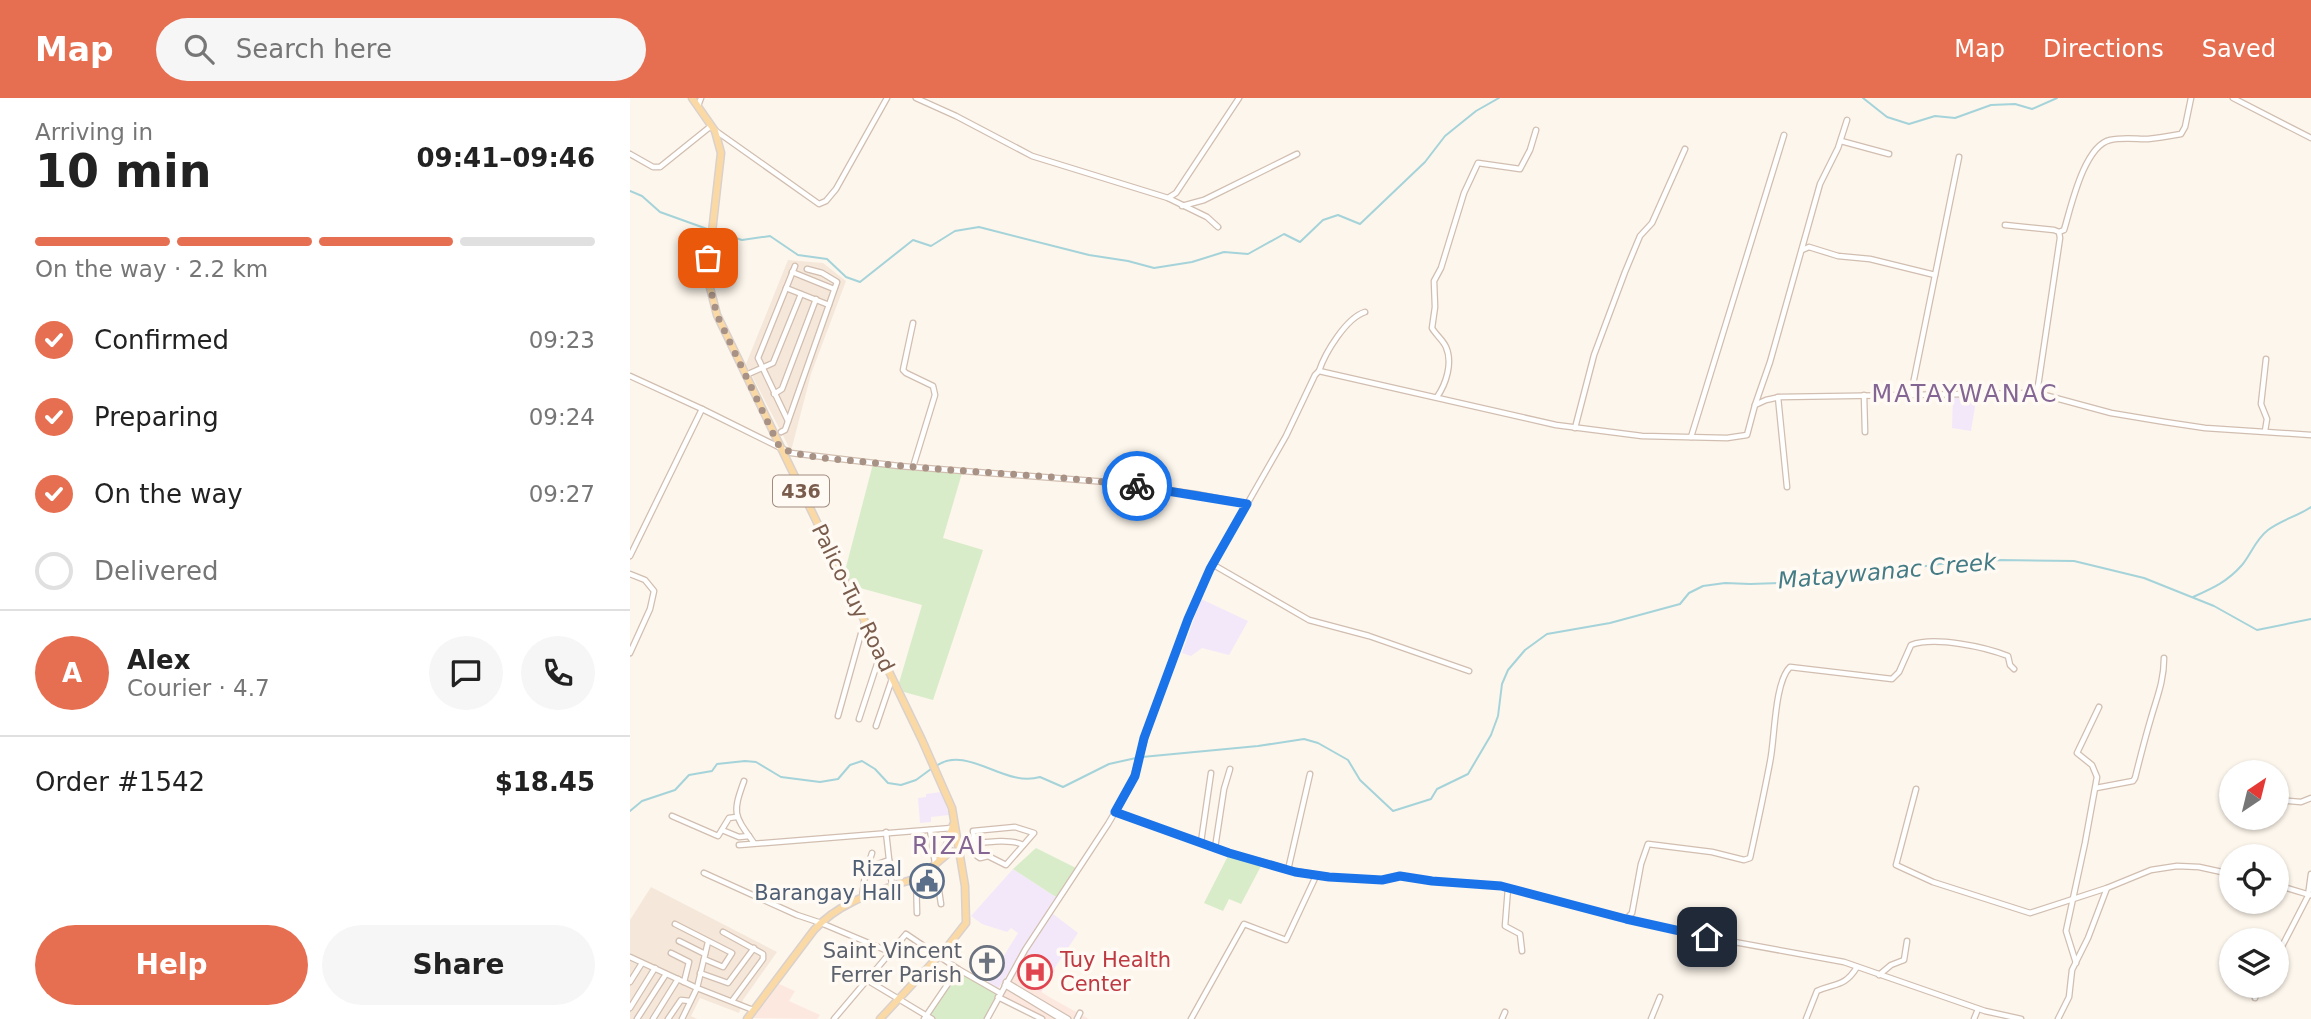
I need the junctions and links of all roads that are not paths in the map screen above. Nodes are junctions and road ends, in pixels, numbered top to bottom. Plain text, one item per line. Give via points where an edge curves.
1 (692, 98) edge
2 (701, 98) edge
3 (887, 98) edge
4 (916, 98) edge
5 (1239, 98) edge
6 (2191, 98) edge
7 (2233, 98) edge
8 (698, 106) junction
9 (1847, 120) dead end
10 (714, 128) junction
11 (1536, 130) dead end
12 (1784, 135) dead end
13 (2311, 138) edge
14 (1841, 141) junction
15 (1685, 149) dead end
16 (630, 154) edge
17 (1297, 154) dead end
18 (1889, 154) dead end
19 (1959, 157) dead end
20 (1168, 198) junction
21 (1182, 206) junction
22 (2005, 225) dead end
23 (1218, 227) dead end
24 (2059, 232) junction
25 (1801, 251) junction
26 (795, 266) dead end
27 (807, 269) dead end
28 (792, 272) junction
29 (1935, 275) junction
30 (786, 288) junction
31 (834, 289) junction
32 (801, 294) junction
33 (816, 299) junction
34 (829, 304) junction
35 (1365, 312) dead end
36 (913, 323) dead end
37 (2266, 359) dead end
38 (762, 368) junction
39 (1319, 371) junction
40 (630, 376) edge
41 (746, 376) junction
42 (2037, 393) junction
43 (775, 394) junction
44 (1911, 394) junction
45 (1864, 395) junction
46 (1437, 397) junction
47 (1778, 397) junction
48 (1755, 405) junction
49 (702, 409) junction
50 (788, 421) junction
51 (1575, 428) junction
52 (2265, 431) junction
53 (781, 432) dead end
54 (1865, 432) dead end
55 (2311, 435) edge
56 (1691, 436) junction
57 (780, 448) junction
58 (913, 467) junction
59 (1787, 487) dead end
60 (1247, 504) junction
61 (630, 556) edge
62 (1212, 565) junction
63 (630, 574) edge
64 (864, 622) junction
65 (630, 653) edge
66 (880, 655) junction
67 (2165, 658) dead end
68 (2014, 668) dead end
69 (1469, 671) dead end
70 (892, 679) junction
71 (2099, 707) dead end
72 (838, 716) dead end
73 (859, 719) dead end
74 (876, 726) dead end
75 (1230, 769) dead end
76 (1211, 772) dead end
77 (1310, 774) dead end
78 (744, 781) dead end
79 (2096, 788) junction
80 (1916, 789) dead end
81 (2311, 798) edge
82 (2289, 801) edge
83 (1115, 812) junction
84 (672, 816) dead end
85 (736, 817) junction
86 (728, 819) junction
87 (741, 825) junction
88 (953, 826) junction
89 (722, 830) junction
90 (930, 830) junction
91 (886, 832) junction
92 (749, 836) junction
93 (1201, 842) junction
94 (754, 844) junction
95 (975, 844) junction
96 (739, 845) dead end
97 (1023, 845) junction
98 (953, 847) junction
99 (1216, 848) junction
100 (872, 853) dead end
101 (889, 860) junction
102 (937, 862) junction
103 (868, 867) junction
104 (1288, 870) junction
105 (2219, 871) edge
106 (704, 873) dead end
107 (2311, 874) edge
108 (1316, 876) junction
109 (916, 878) junction
110 (892, 886) junction
111 (1508, 888) junction
112 (2107, 888) junction
113 (2289, 889) edge
114 (2310, 895) edge
115 (862, 898) junction
116 (2072, 899) junction
117 (941, 904) dead end
118 (917, 914) dead end
119 (1626, 919) junction
120 (821, 923) junction
121 (675, 924) dead end
122 (723, 932) dead end
123 (2289, 934) edge
124 (679, 941) dead end
125 (1908, 941) dead end
126 (708, 942) junction
127 (754, 948) junction
128 (1522, 951) dead end
129 (671, 953) dead end
130 (890, 953) junction
131 (705, 956) junction
132 (939, 956) junction
133 (630, 957) edge
134 (642, 963) junction
135 (2076, 963) junction
136 (1857, 967) junction
137 (655, 968) junction
138 (958, 968) junction
139 (700, 973) junction
140 (666, 974) junction
141 (1879, 975) junction
142 (678, 979) junction
143 (867, 980) junction
144 (630, 982) edge
145 (684, 982) junction
146 (1005, 984) junction
147 (697, 988) junction
148 (999, 995) junction
149 (1660, 998) dead end
150 (898, 999) junction
151 (690, 1001) junction
152 (732, 1001) junction
153 (630, 1008) edge
154 (1978, 1009) junction
155 (753, 1010) junction
156 (1505, 1012) dead end
157 (927, 1018) edge
158 (637, 1019) edge
159 (653, 1019) edge
160 (668, 1019) edge
161 (682, 1019) edge
162 (747, 1019) edge
163 (834, 1019) edge
164 (880, 1019) edge
165 (986, 1019) edge
166 (1042, 1019) edge
167 (1061, 1019) edge
168 (1068, 1019) edge
169 (1191, 1019) edge
170 (1502, 1019) edge
171 (1651, 1019) edge
172 (1805, 1019) edge
173 (1975, 1019) edge
174 (2021, 1019) edge
175 (2057, 1019) edge

1 - 8 main road, Palico-Tuy Road / 436
2 - 8 street
3 - 10 street via 835,189 819,204
4 - 20 street via 1032,156
5 - 20 street via 1176,193
6 - 24 street via 2181,134 2108,140 2099,146 2087,160 2064,230
7 - 13 street
8 - 10 main road, Palico-Tuy Road / 436
9 - 14 street
10 - 16 street via 660,167
10 - 41 main road, Palico-Tuy Road / 436 via 721,153 707,275 717,315
11 - 46 street via 1520,169 1478,163 1464,193 1434,281 1432,328 1446,347 1449,364
12 - 56 street
14 - 18 street
14 - 25 street via 1820,184
15 - 51 street via 1625,272 1594,355
17 - 21 street
19 - 29 street
20 - 21 street
21 - 23 street
22 - 24 street
24 - 42 street via 2061,244
25 - 29 street via 1809,247
25 - 48 street
26 - 28 street
27 - 31 street via 837,282
28 - 30 street
28 - 31 street
29 - 44 street
30 - 32 street
30 - 38 street via 758,356
31 - 34 street
32 - 33 street
32 - 38 street via 774,361
33 - 34 street
33 - 43 street via 782,389
34 - 50 street
35 - 39 street via 1349,320
36 - 58 street via 903,370 933,386 935,395
37 - 52 street via 2261,404 2267,419
38 - 41 street
38 - 43 street
39 - 46 street
39 - 60 street
40 - 49 street
41 - 57 main road, Palico-Tuy Road / 436
42 - 44 street
42 - 52 street via 2111,413 2205,428
43 - 50 street
44 - 45 street
45 - 47 street
45 - 54 street
46 - 51 street
47 - 48 street
47 - 59 street
48 - 56 street via 1747,435
49 - 57 street
49 - 61 street
50 - 53 street
51 - 56 street
52 - 55 street
57 - 58 street via 819,458
57 - 64 main road, Palico-Tuy Road / 436
58 - 60 street via 1107,482
60 - 62 street
62 - 69 street via 1309,620
62 - 83 street via 1188,619 1131,785
63 - 65 street via 654,591
64 - 66 main road, Palico-Tuy Road / 436
64 - 72 street
66 - 70 main road, Palico-Tuy Road / 436
66 - 73 street
67 - 79 street via 2159,698 2135,778
68 - 119 street via 2004,654 1936,642 1911,645 1892,679 1790,667 1783,678 1750,858 1648,844 1632,913
70 - 74 street
70 - 88 main road, Palico-Tuy Road / 436 via 950,800
71 - 79 street via 2077,753 2092,765
75 - 99 street
76 - 93 street
77 - 104 street
78 - 85 street
79 - 116 street
80 - 116 street via 1896,865 2029,913
81 - 82 street
83 - 93 street
83 - 146 street
84 - 89 street via 718,836
85 - 86 street
85 - 87 street
86 - 87 street
86 - 89 street
87 - 92 street
88 - 90 street
88 - 98 main road, Palico-Tuy Road / 436
89 - 92 street
90 - 91 street
90 - 102 street
91 - 94 street
91 - 101 street
92 - 94 street
93 - 99 street
94 - 96 street
95 - 97 street
95 - 97 street via 976,856 1006,864
95 - 97 street via 973,831 1015,827 1034,834
95 - 98 street
98 - 102 main road
98 - 132 main road, 436 via 967,916 965,928
99 - 104 street
100 - 103 street
101 - 103 street
101 - 110 street
102 - 109 main road
102 - 117 street
103 - 115 street
104 - 108 street
105 - 112 street via 2177,866 2151,870
106 - 120 street
107 - 114 street
108 - 111 street via 1382,880 1400,876
108 - 169 street via 1286,940 1244,924
109 - 110 main road
109 - 118 street
110 - 115 main road
111 - 119 street
111 - 128 street via 1504,926 1520,934
112 - 116 street
112 - 135 street
113 - 114 street
114 - 123 street
115 - 120 main road
116 - 135 street via 2066,931
119 - 136 street
120 - 130 street
120 - 155 main road
121 - 126 street
122 - 127 street
124 - 131 street
125 - 141 street via 1904,960
126 - 131 street
126 - 131 street via 732,953 723,967
127 - 139 street via 728,983
127 - 152 street via 764,958
129 - 145 street via 689,962
130 - 132 street via 906,934
130 - 143 street
131 - 139 street
132 - 138 street
132 - 150 main road, 436
133 - 134 street
134 - 137 street
134 - 144 street
135 - 175 street via 2069,997
136 - 141 street
136 - 172 street via 1835,986 1817,991
137 - 140 street
137 - 153 street
138 - 148 street
138 - 157 street
139 - 147 street
140 - 142 street
140 - 158 street
141 - 154 street
142 - 145 street
142 - 159 street
143 - 150 street
143 - 163 street
145 - 147 street
146 - 148 street
146 - 167 street
146 - 168 street
147 - 151 street
147 - 152 street
148 - 165 street
148 - 166 street
149 - 171 street
150 - 157 street
150 - 164 main road, 436
151 - 160 street via 681,1000
151 - 161 street
152 - 155 street
154 - 173 street
154 - 174 street
155 - 162 main road
156 - 170 street

